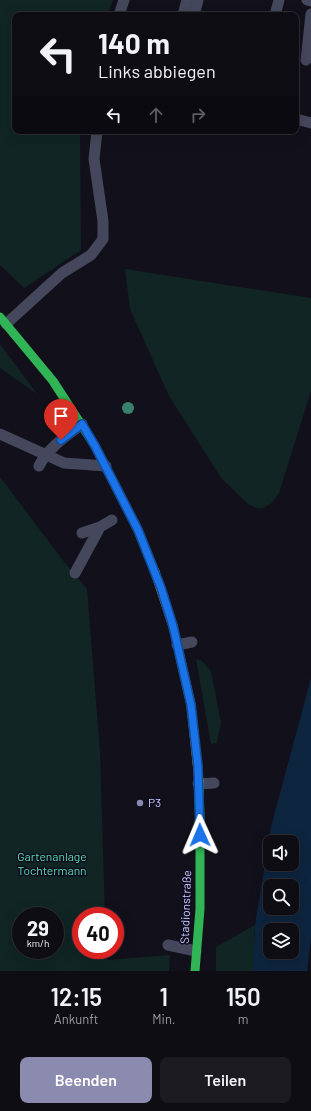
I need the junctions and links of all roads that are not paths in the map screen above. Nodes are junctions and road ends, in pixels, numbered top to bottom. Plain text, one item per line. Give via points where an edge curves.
1 (124, 0) edge
2 (187, 0) edge
3 (198, 0) edge
4 (279, 0) edge
5 (307, 0) edge
6 (311, 1) edge
7 (120, 12) edge
8 (184, 12) edge
9 (195, 12) edge
10 (276, 12) edge
11 (311, 14) edge
12 (304, 59) edge
13 (299, 120) edge
14 (311, 123) edge
15 (96, 134) edge
16 (3, 320) edge
17 (82, 424) junction
18 (0, 434) edge
19 (45, 454) junction
20 (38, 466) dead end
21 (106, 466) junction
22 (112, 520) dead end
23 (100, 527) junction
24 (82, 533) dead end
25 (75, 574) dead end
26 (192, 642) dead end
27 (177, 645) junction
28 (214, 783) dead end
29 (198, 784) junction
30 (168, 945) dead end
31 (196, 950) junction
32 (195, 971) edge

1 - 7 lane
2 - 8 lane
3 - 9 lane
4 - 10 lane
5 - 6 lane
11 - 12 lane
13 - 14 lane
15 - 16 lane via 94,159 103,221 103,239 91,255 62,273
16 - 17 street, Stadionstraße via 53,381
17 - 19 lane
17 - 21 street, Stadionstraße
18 - 19 lane
19 - 20 lane
19 - 21 lane via 64,462
21 - 27 street, Stadionstraße via 144,545 161,588
22 - 23 lane
23 - 24 lane
23 - 25 lane
26 - 27 lane
27 - 29 street, Stadionstraße via 191,705
28 - 29 lane
29 - 31 street, Stadionstraße via 200,909
30 - 31 lane
31 - 32 street, Stadionstraße

